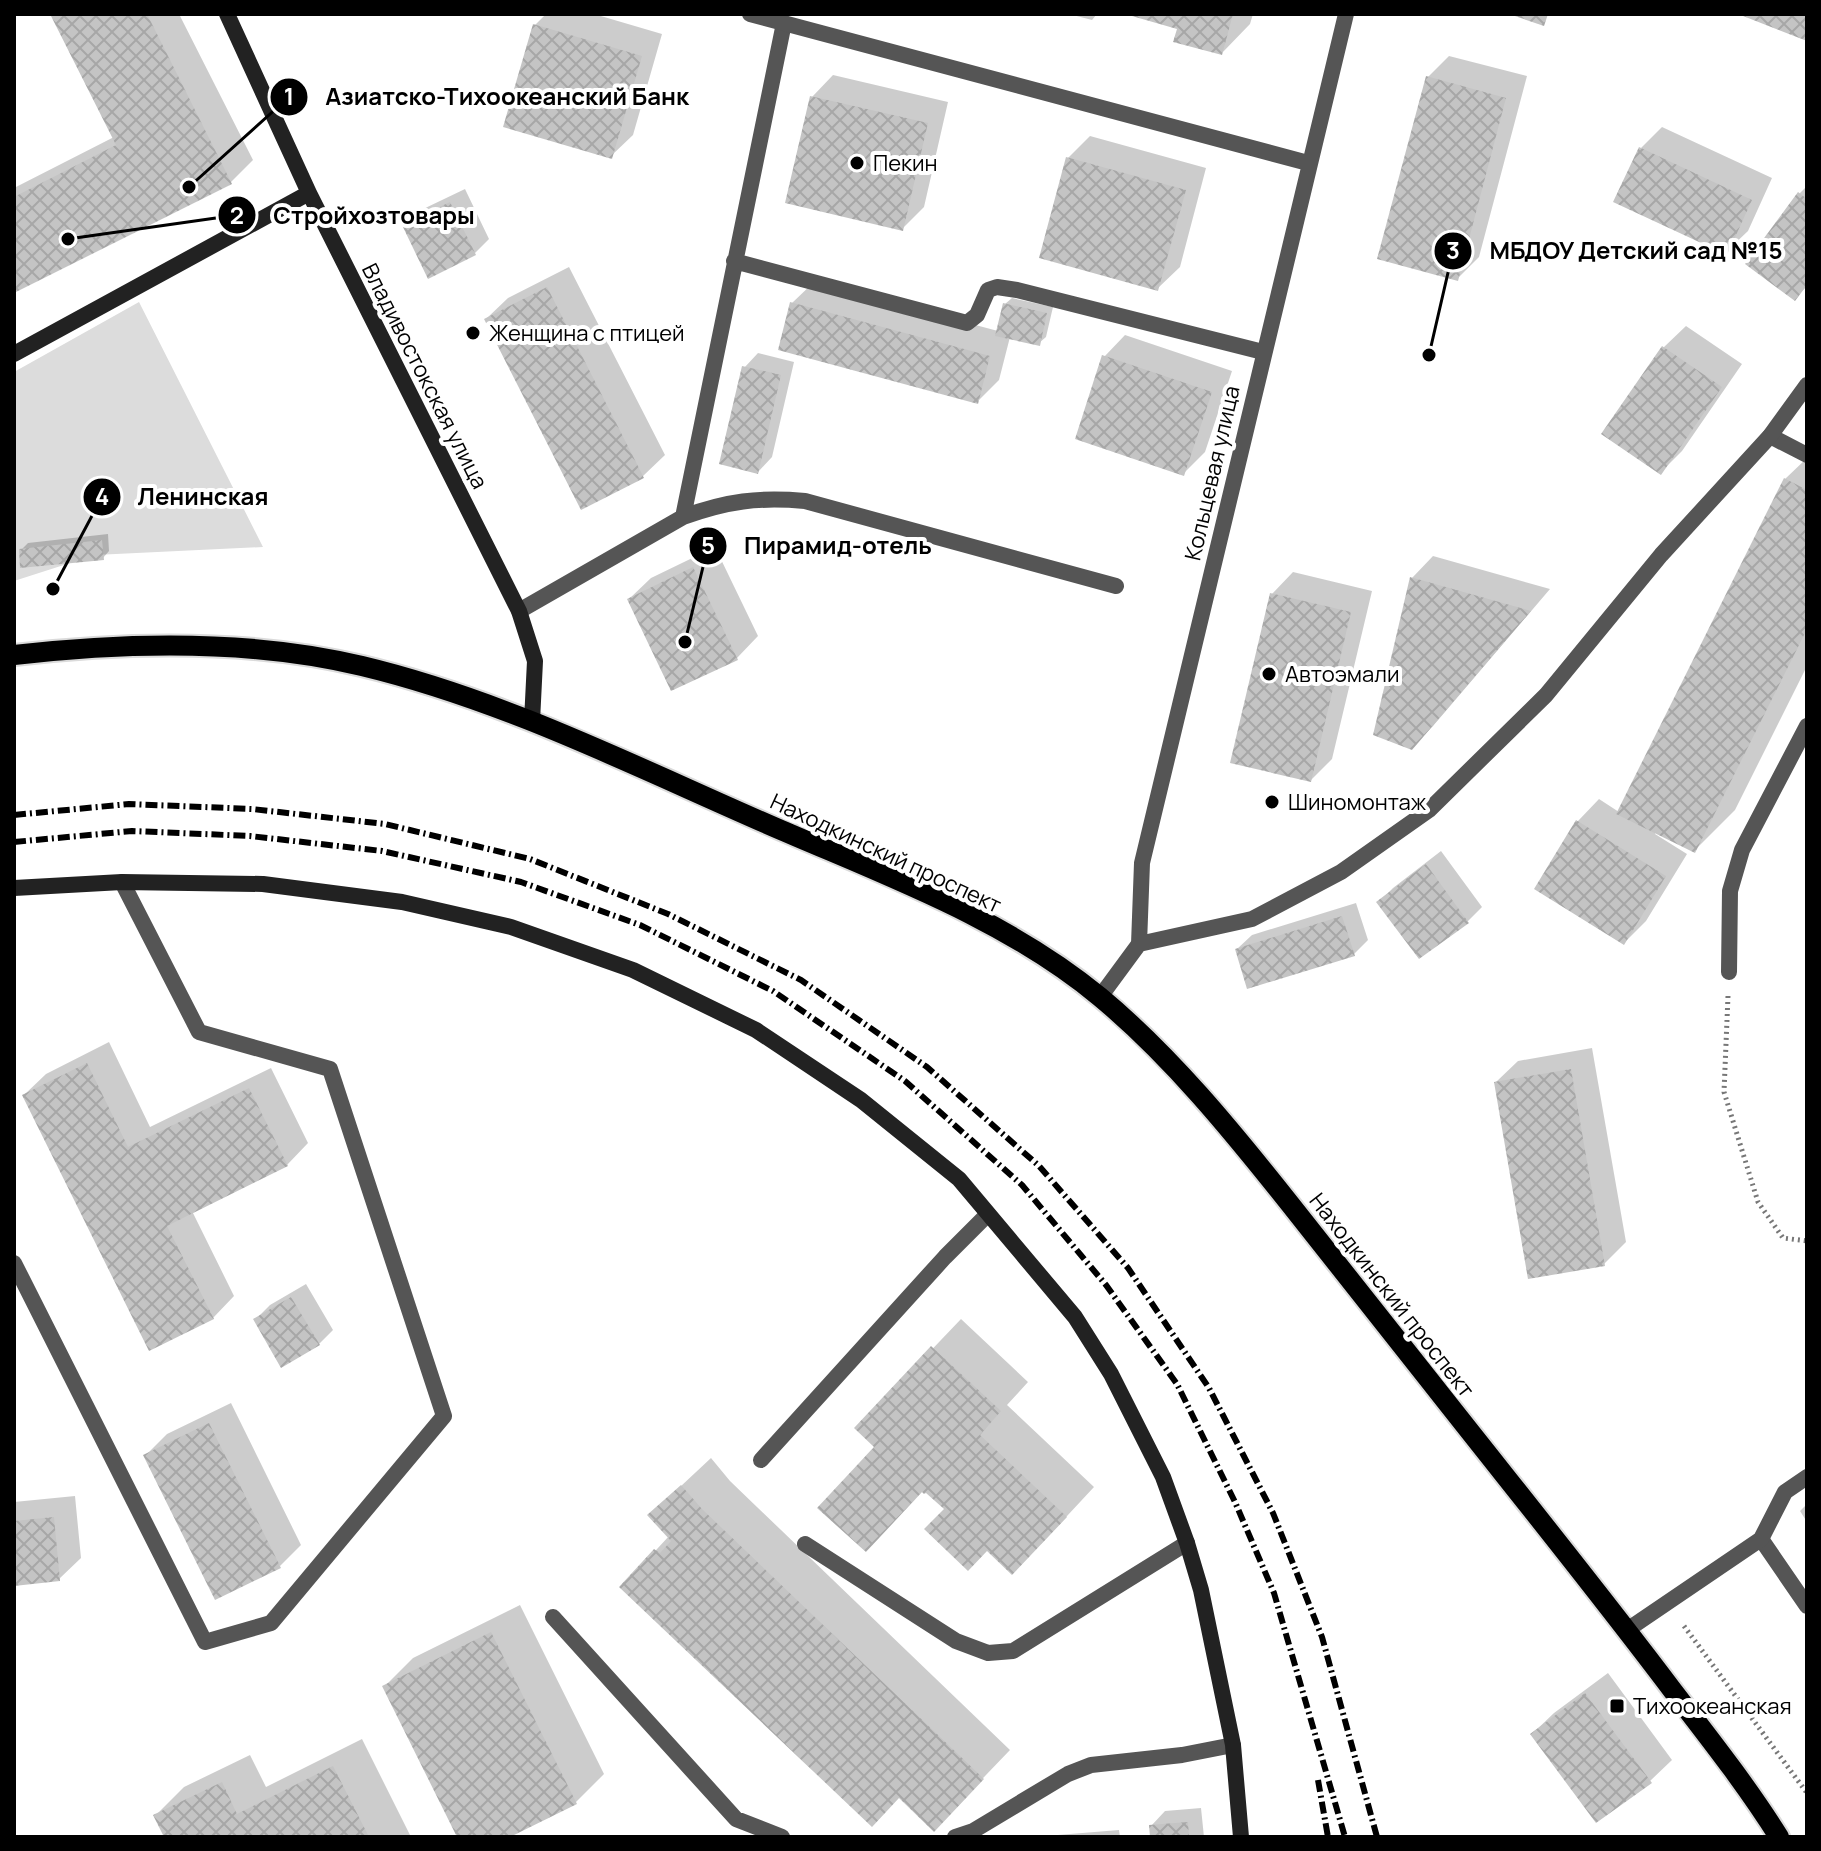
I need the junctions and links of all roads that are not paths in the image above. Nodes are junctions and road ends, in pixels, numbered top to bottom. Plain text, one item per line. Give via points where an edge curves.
1 (227, 14) edge
2 (750, 14) edge
3 (1346, 14) edge
4 (784, 23) junction
5 (1308, 163) junction
6 (309, 193) junction
7 (734, 261) junction
8 (1263, 352) junction
9 (14, 354) edge
10 (1807, 385) edge
11 (1770, 436) junction
12 (1807, 455) edge
13 (683, 517) junction
14 (1116, 586) dead end
15 (519, 611) junction
16 (14, 655) edge
17 (532, 721) junction
18 (1807, 726) edge
19 (122, 882) junction
20 (14, 888) edge
21 (1139, 944) junction
22 (1729, 972) road end
23 (1100, 997) junction
24 (988, 1214) junction
25 (14, 1263) edge
26 (761, 1460) dead end
27 (1807, 1477) edge
28 (1761, 1539) junction
29 (1187, 1543) junction
30 (805, 1544) dead end
31 (1807, 1606) edge
32 (553, 1617) dead end
33 (1627, 1630) junction
34 (1233, 1745) junction
35 (782, 1837) edge
36 (955, 1837) edge
37 (1241, 1837) edge
38 (1779, 1837) edge

1 - 6 street, Владивостокская улица
2 - 4 street
3 - 5 street, Кольцевая улица
4 - 5 street
4 - 7 street
5 - 8 street, Кольцевая улица
6 - 9 street
6 - 15 street, Владивостокская улица
7 - 8 street via 967,323 977,315 988,290 997,287
7 - 13 street
8 - 21 street, Кольцевая улица via 1142,863
10 - 11 street
11 - 12 street
11 - 21 street via 1661,555 1546,695 1429,810 1341,872 1252,919
13 - 14 street via 743,500 805,501
13 - 15 street
15 - 17 street, Владивостокская улица via 535,661
16 - 17 main road, Находкинский проспект via 173,646 268,651 357,664 453,691
17 - 23 main road, Находкинский проспект via 938,898 1042,954
18 - 22 street via 1742,850 1730,891
19 - 20 street
19 - 24 street via 263,884 402,902 511,927 633,970 756,1030 861,1100 959,1179
19 - 25 street via 199,1032 330,1069 444,1416 271,1623 205,1642
21 - 23 street
23 - 33 main road, Находкинский проспект via 1160,1052 1240,1141
24 - 26 street
24 - 29 street via 1075,1317 1111,1374 1163,1477
27 - 28 street via 1785,1492
28 - 31 street
28 - 33 street
29 - 30 street via 1013,1651 988,1653 956,1641
29 - 34 street
32 - 35 street via 736,1819
33 - 38 main road, Находкинский проспект
34 - 36 street via 1091,1765
34 - 37 street

